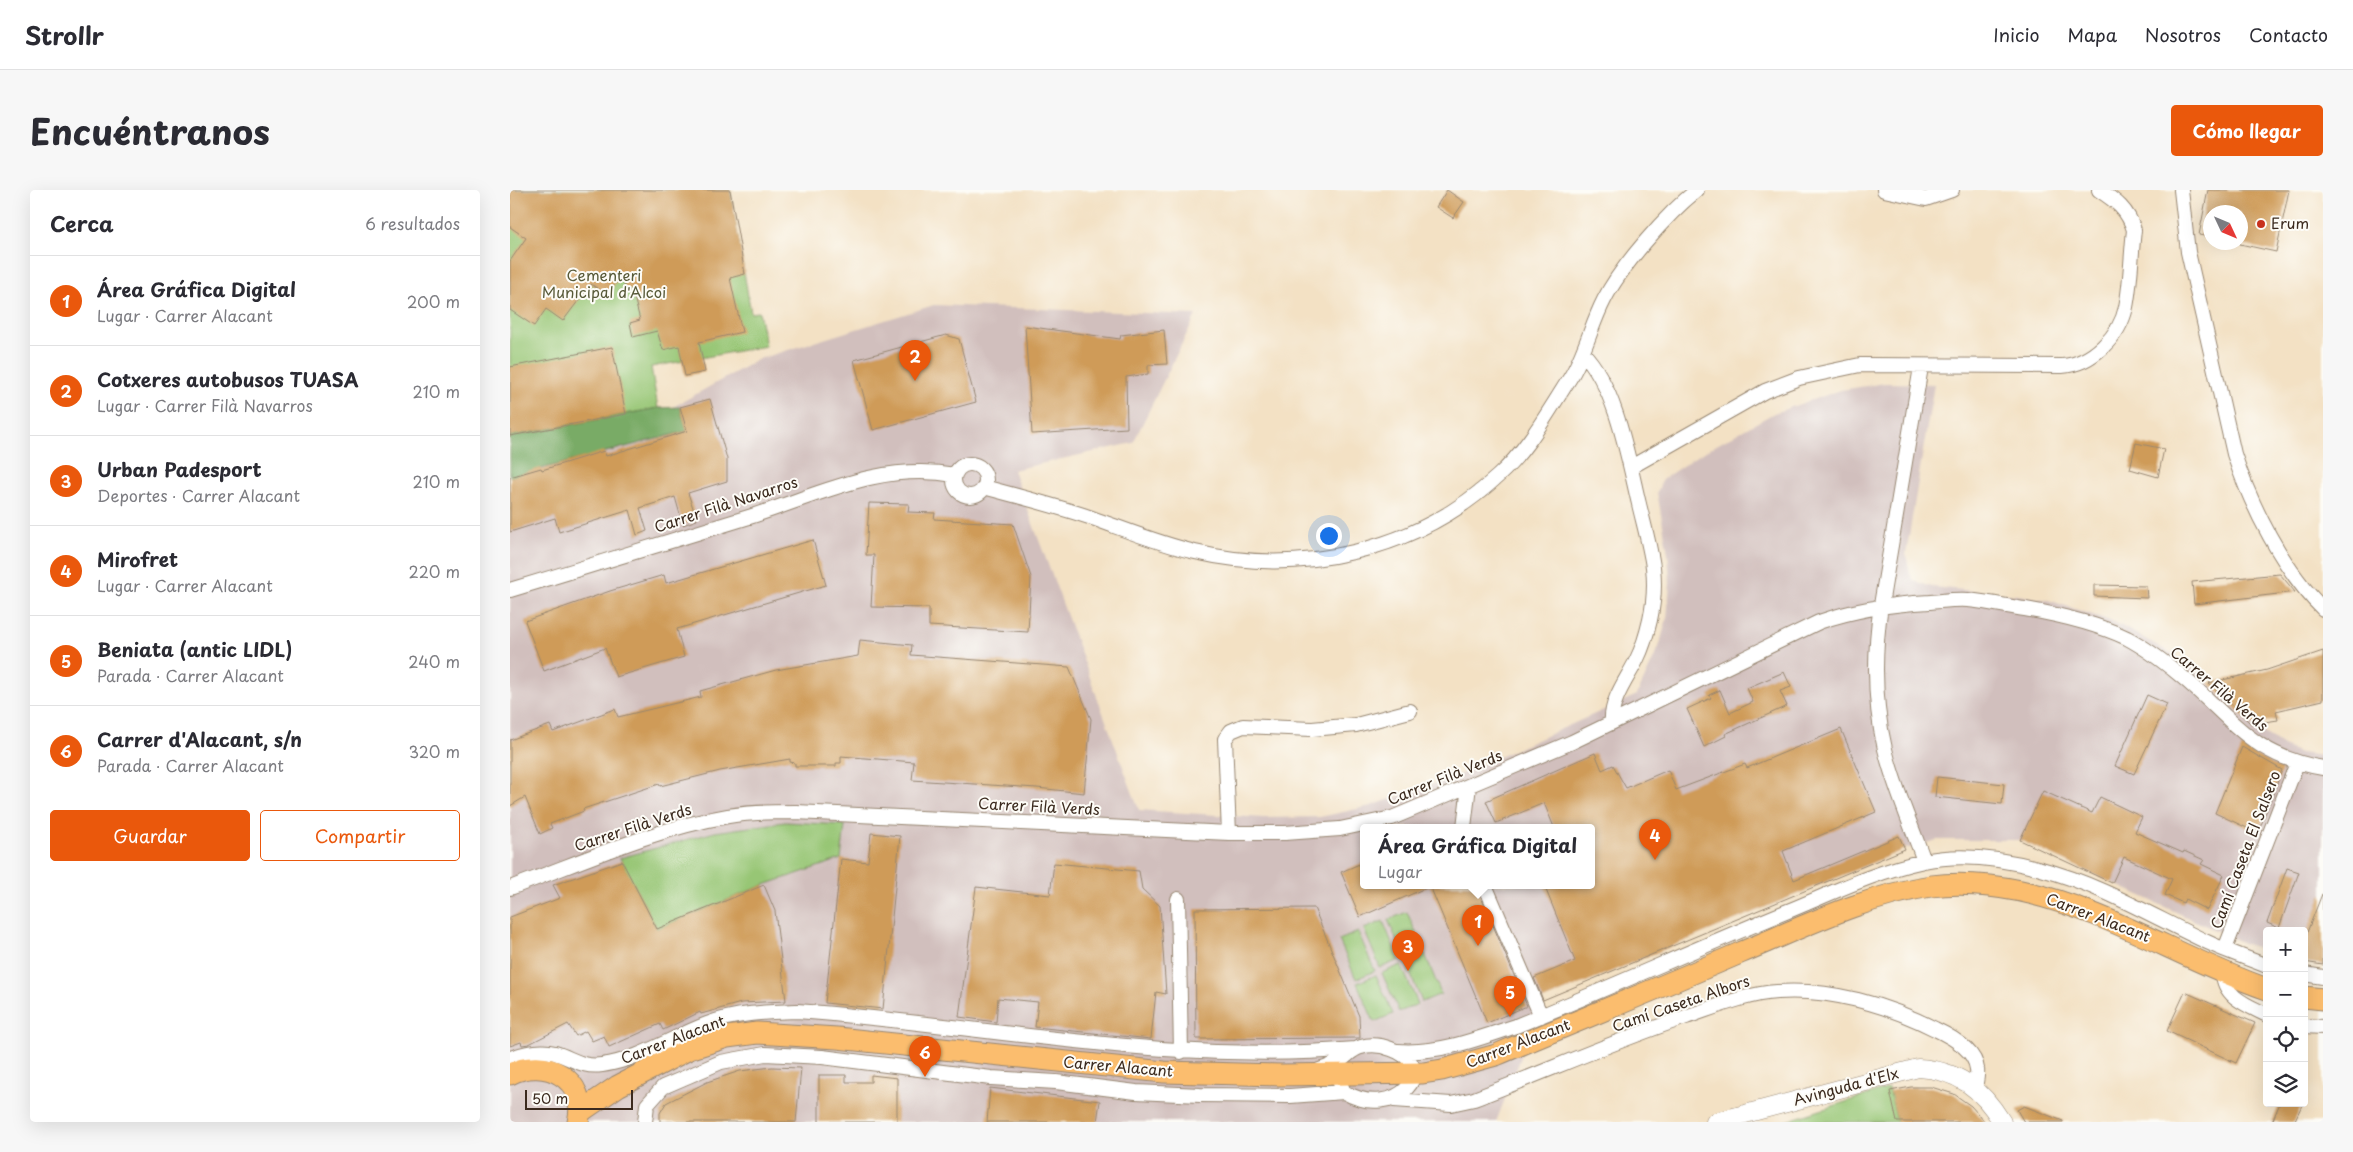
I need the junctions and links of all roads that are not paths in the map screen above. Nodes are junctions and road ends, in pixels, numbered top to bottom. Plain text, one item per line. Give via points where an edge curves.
1 (1697, 190) edge
2 (1884, 190) edge
3 (1952, 190) edge
4 (2099, 190) edge
5 (2181, 190) edge
6 (1583, 353) junction
7 (1921, 367) junction
8 (1631, 467) junction
9 (955, 475) junction
10 (984, 486) junction
11 (510, 590) edge
12 (1881, 605) junction
13 (2323, 609) edge
14 (1410, 711) dead end
15 (1612, 722) junction
16 (2297, 763) junction
17 (2323, 768) edge
18 (1469, 786) junction
19 (1364, 824) edge
20 (1464, 824) edge
21 (1360, 825) edge
22 (1230, 833) junction
23 (1924, 861) junction
24 (510, 888) edge
25 (1487, 889) edge
26 (1178, 899) dead end
27 (2225, 950) junction
28 (2263, 964) edge
29 (2223, 972) junction
30 (2308, 975) edge
31 (2323, 977) edge
32 (2263, 987) edge
33 (2308, 997) edge
34 (2323, 999) edge
35 (2263, 1013) edge
36 (750, 1014) junction
37 (1541, 1016) junction
38 (2308, 1026) edge
39 (2323, 1027) edge
40 (727, 1037) junction
41 (1356, 1049) junction
42 (1181, 1052) junction
43 (1401, 1053) junction
44 (756, 1054) junction
45 (510, 1058) edge
46 (1442, 1070) junction
47 (510, 1074) edge
48 (1341, 1075) junction
49 (1412, 1081) junction
50 (572, 1086) junction
51 (618, 1086) junction
52 (1974, 1088) junction
53 (1394, 1100) junction
54 (579, 1117) edge
55 (645, 1122) edge
56 (1715, 1122) edge
57 (2002, 1122) edge

1 - 6 street via 1667,219 1622,273 1606,296 1587,336
2 - 3 street via 1926,199
4 - 7 street via 2127,212 2134,230 2126,308 2105,345 2090,358 2072,366
5 - 13 street via 2188,252 2234,454 2244,483 2288,564
6 - 8 street via 1594,364 1607,392
6 - 10 street via 1528,441 1493,480 1463,504 1423,527 1400,538 1345,555 1266,562 1208,554
7 - 8 street via 1860,365 1784,382
7 - 12 street
8 - 15 street via 1650,550 1654,596 1646,636 1613,706
9 - 10 street via 955,484 964,494 978,493
9 - 10 street via 965,464 976,465 985,476
9 - 11 street, Carrer Filà Navarros via 915,470 860,480
12 - 15 street, Carrer Filà Verds via 1819,622
12 - 16 street, Carrer Filà Verds via 1967,600 2058,614 2108,630 2161,660 2254,742 2281,758
12 - 23 street via 1876,639 1880,724 1890,769
14 - 22 street via 1356,725 1312,729 1243,726 1231,731 1225,739
15 - 18 street, Carrer Filà Verds
16 - 17 street, Carrer Filà Verds
16 - 27 street, Camí Caseta El Salsero
18 - 19 street, Carrer Filà Verds via 1392,818
18 - 20 street
21 - 22 street, Carrer Filà Verds via 1285,833
22 - 24 street, Carrer Filà Verds via 796,812 751,813 654,835
23 - 27 street, Carrer Alacant via 1983,859 2040,869 2107,893
23 - 37 street, Carrer Alacant via 1840,890
25 - 37 street
26 - 42 street
27 - 28 street, Carrer Alacant
29 - 32 main road, Carrer Alacant
29 - 35 street via 2229,993
29 - 46 main road, Carrer Alacant via 2114,922 2052,899 1990,886 1937,886 1880,898 1842,912 1496,1055
30 - 31 street
33 - 34 main road
36 - 40 street, Carrer Alacant
36 - 42 street, Carrer Alacant via 797,1011 845,1015
36 - 45 street, Carrer Alacant via 710,1023 627,1060 601,1066 585,1066 555,1053 536,1052
37 - 43 street, Carrer Alacant via 1482,1038
38 - 39 street
40 - 44 street, Carrer Alacant
40 - 48 main road, Carrer Alacant via 757,1033 797,1034 1126,1069
40 - 51 main road, Carrer Alacant via 690,1049
41 - 42 street, Carrer Alacant via 1295,1053
41 - 43 street, Carrer Alacant via 1380,1045
41 - 48 street
43 - 46 street
43 - 49 street via 1410,1062
44 - 48 street, Carrer Alacant via 822,1057 992,1078 1200,1095 1290,1096
44 - 55 street, Carrer Alacant via 720,1062 663,1087 647,1105
46 - 49 main road, Carrer Alacant
47 - 50 main road via 522,1068 550,1068 563,1075
48 - 49 main road, Carrer Alacant
48 - 53 street, Camí Caseta Albors via 1363,1101
49 - 53 street
50 - 51 main road, Carrer Alacant
50 - 54 main road via 578,1098
51 - 54 main road, Carrer Alacant
52 - 53 street, Camí Caseta Albors via 1978,1072 1973,1058 1944,1034 1868,1004 1794,991 1769,992 1733,1001 1636,1035 1474,1099 1443,1104
52 - 56 street, Avinguda d'Elx via 1946,1073 1918,1068
52 - 57 street, Avinguda d'Elx

